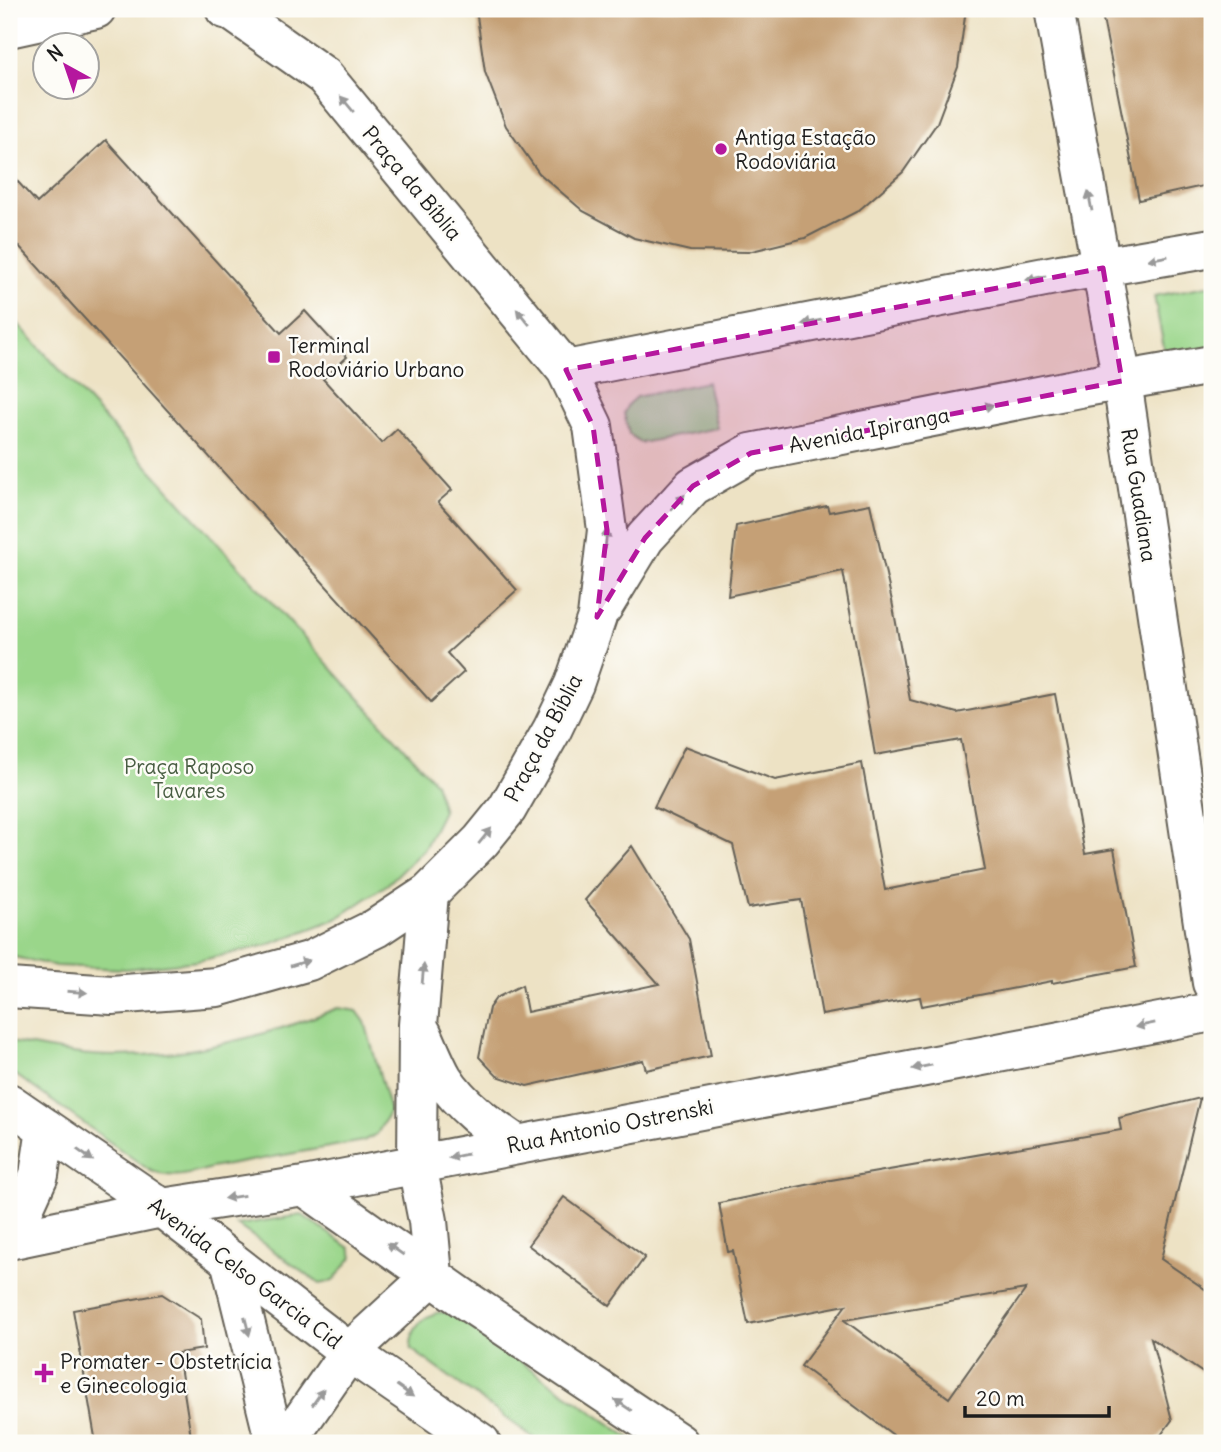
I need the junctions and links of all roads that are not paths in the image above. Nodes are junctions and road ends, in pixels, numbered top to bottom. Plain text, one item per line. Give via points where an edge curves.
1 (96, 9) edge
2 (225, 9) edge
3 (1054, 9) edge
4 (9, 28) edge
5 (1212, 248) edge
6 (1103, 268) junction
7 (1212, 365) edge
8 (566, 370) junction
9 (1122, 381) junction
10 (597, 617) junction
11 (429, 893) junction
12 (1212, 983) edge
13 (9, 988) edge
14 (1212, 1012) edge
15 (418, 1025) junction
16 (9, 1102) edge
17 (46, 1129) junction
18 (516, 1143) junction
19 (417, 1165) junction
20 (304, 1186) junction
21 (162, 1208) junction
22 (9, 1232) edge
23 (9, 1240) edge
24 (230, 1260) junction
25 (433, 1275) junction
26 (349, 1352) junction
27 (275, 1443) edge
28 (286, 1443) edge
29 (481, 1443) edge
30 (680, 1443) edge

1 - 4 street
8 -> 2 street, Praça da Bíblia via 324,76
6 -> 3 street, Rua Guadiana
5 -> 6 street
6 -> 8 street
6 - 9 street, Rua Guadiana
7 - 9 street, Avenida Ipiranga
10 -> 8 street, Praça da Bíblia via 607,530 593,426
10 -> 9 street, Avenida Ipiranga via 645,538 693,486 751,453
9 - 12 street, Rua Guadiana
11 -> 10 street, Praça da Bíblia via 507,809 575,684
13 -> 11 street, Praça da Bíblia via 112,995 217,987 309,961 376,928
15 -> 11 street
14 -> 18 street, Rua Antonio Ostrenski
15 - 18 street via 443,1077 461,1102
15 - 19 street
16 - 17 street, Avenida Celso Garcia Cid
17 -> 21 street, Avenida Celso Garcia Cid
17 - 22 street via 39,1175
18 -> 19 street, Rua Antonio Ostrenski
19 - 20 street, Rua Antonio Ostrenski
19 - 25 street
20 -> 21 street, Rua Antonio Ostrenski
25 -> 20 street
21 - 23 street, Rua Antonio Ostrenski
21 - 24 street, Avenida Celso Garcia Cid
24 - 26 street, Avenida Celso Garcia Cid
24 -> 27 street
25 - 26 street
30 -> 25 street
28 -> 26 street
26 -> 29 street, Avenida Celso Garcia Cid

